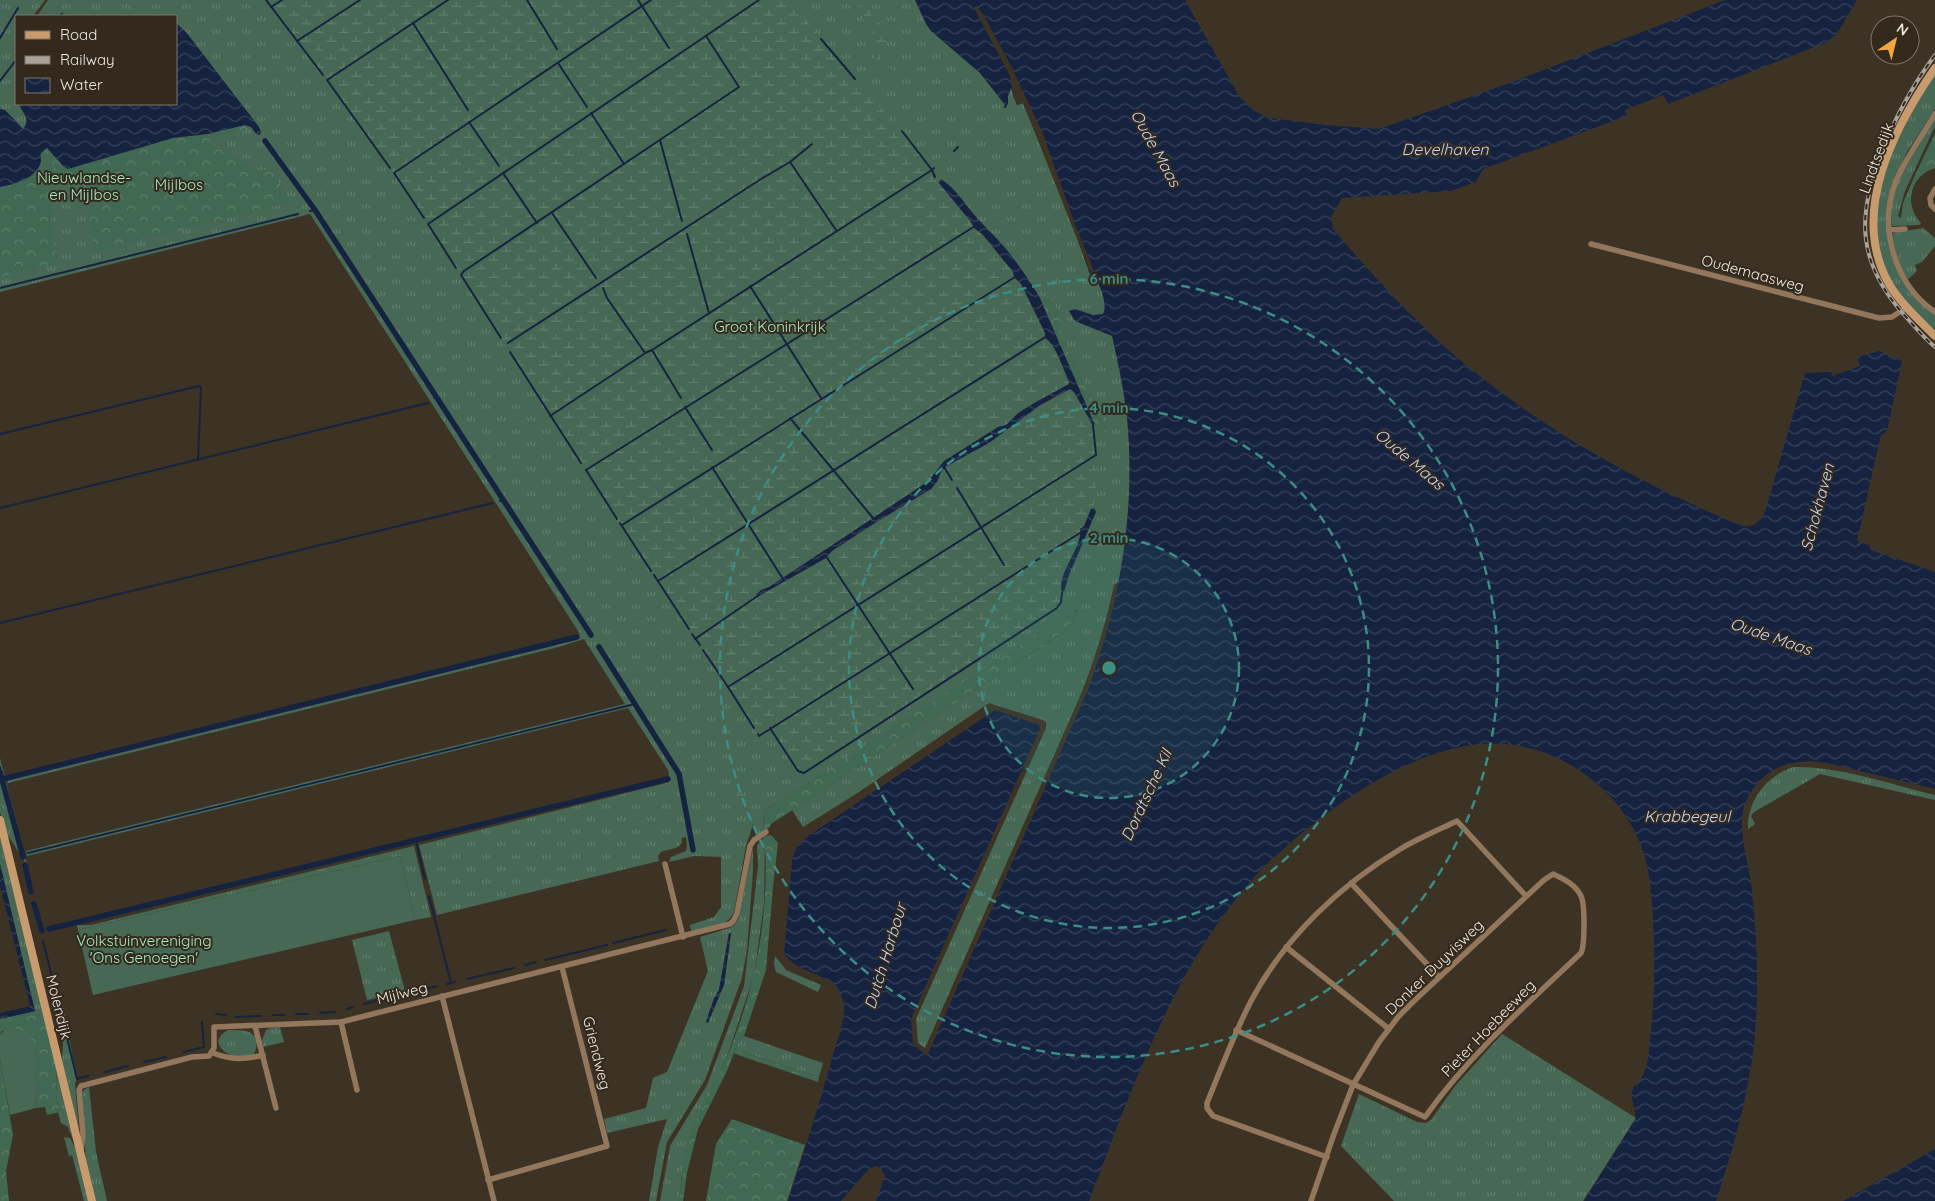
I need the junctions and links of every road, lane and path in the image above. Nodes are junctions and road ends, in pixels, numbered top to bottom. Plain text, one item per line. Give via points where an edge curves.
1 (1935, 68) edge
2 (1935, 114) edge
3 (1935, 190) edge
4 (1935, 209) edge
5 (1905, 228) dead end
6 (1889, 230) junction
7 (1591, 244) dead end
8 (1907, 307) junction
9 (1935, 312) edge
10 (1935, 336) edge
11 (0, 820) edge
12 (766, 832) dead end
13 (666, 864) dead end
14 (1351, 883) junction
15 (1574, 887) joint
16 (1526, 896) junction
17 (683, 937) junction
18 (1286, 948) junction
19 (562, 967) junction
20 (1439, 977) junction
21 (442, 996) junction
22 (340, 1022) junction
23 (255, 1026) junction
24 (1389, 1029) junction
25 (1236, 1030) junction
26 (213, 1053) junction
27 (263, 1055) junction
28 (1353, 1085) junction
29 (357, 1090) dead end
30 (276, 1108) dead end
31 (81, 1154) junction
32 (1327, 1157) junction
33 (488, 1180) junction
34 (92, 1201) edge
35 (494, 1201) edge
36 (1311, 1201) edge

1 - 8 street, Lindtsedijk via 1898,132 1881,175 1873,209 1873,235 1879,261 1889,284
2 - 6 street via 1896,183 1889,210
3 - 4 street via 1930,198
5 - 6 street
6 - 9 street via 1891,248 1903,277
7 - 8 street, Oudemaasweg via 1879,318 1892,316
8 - 10 street, Lindtsedijk
11 - 31 street, Molendijk
12 - 17 street via 750,846 734,920 725,926
13 - 17 street
14 - 16 street via 1403,848 1457,821
14 - 18 street via 1311,919
14 - 20 street
15 - 16 street, Donker Duyvisweg via 1553,874
15 - 28 street, Pieter Hoebeeweg via 1582,900 1584,945 1581,952 1485,1044 1425,1117
16 - 20 street, Donker Duyvisweg
17 - 19 street
18 - 24 street
18 - 25 street
19 - 21 street
19 - 33 street, Griendweg via 607,1146
20 - 24 street, Donker Duyvisweg
21 - 22 street, Mijlweg
21 - 33 street, Mijlweg
22 - 23 street, Mijlweg
22 - 29 street
23 - 26 street, Mijlweg via 214,1027
23 - 27 street
24 - 28 street, Donker Duyvisweg
25 - 28 street
25 - 32 street via 1207,1103 1209,1113
26 - 27 street via 238,1060
26 - 31 street via 82,1086 79,1090 84,1139
27 - 30 street
28 - 32 street, Donker Duyvisweg
31 - 34 street, Molendijk
32 - 36 street, Donker Duyvisweg
33 - 35 street, Mijlweg

